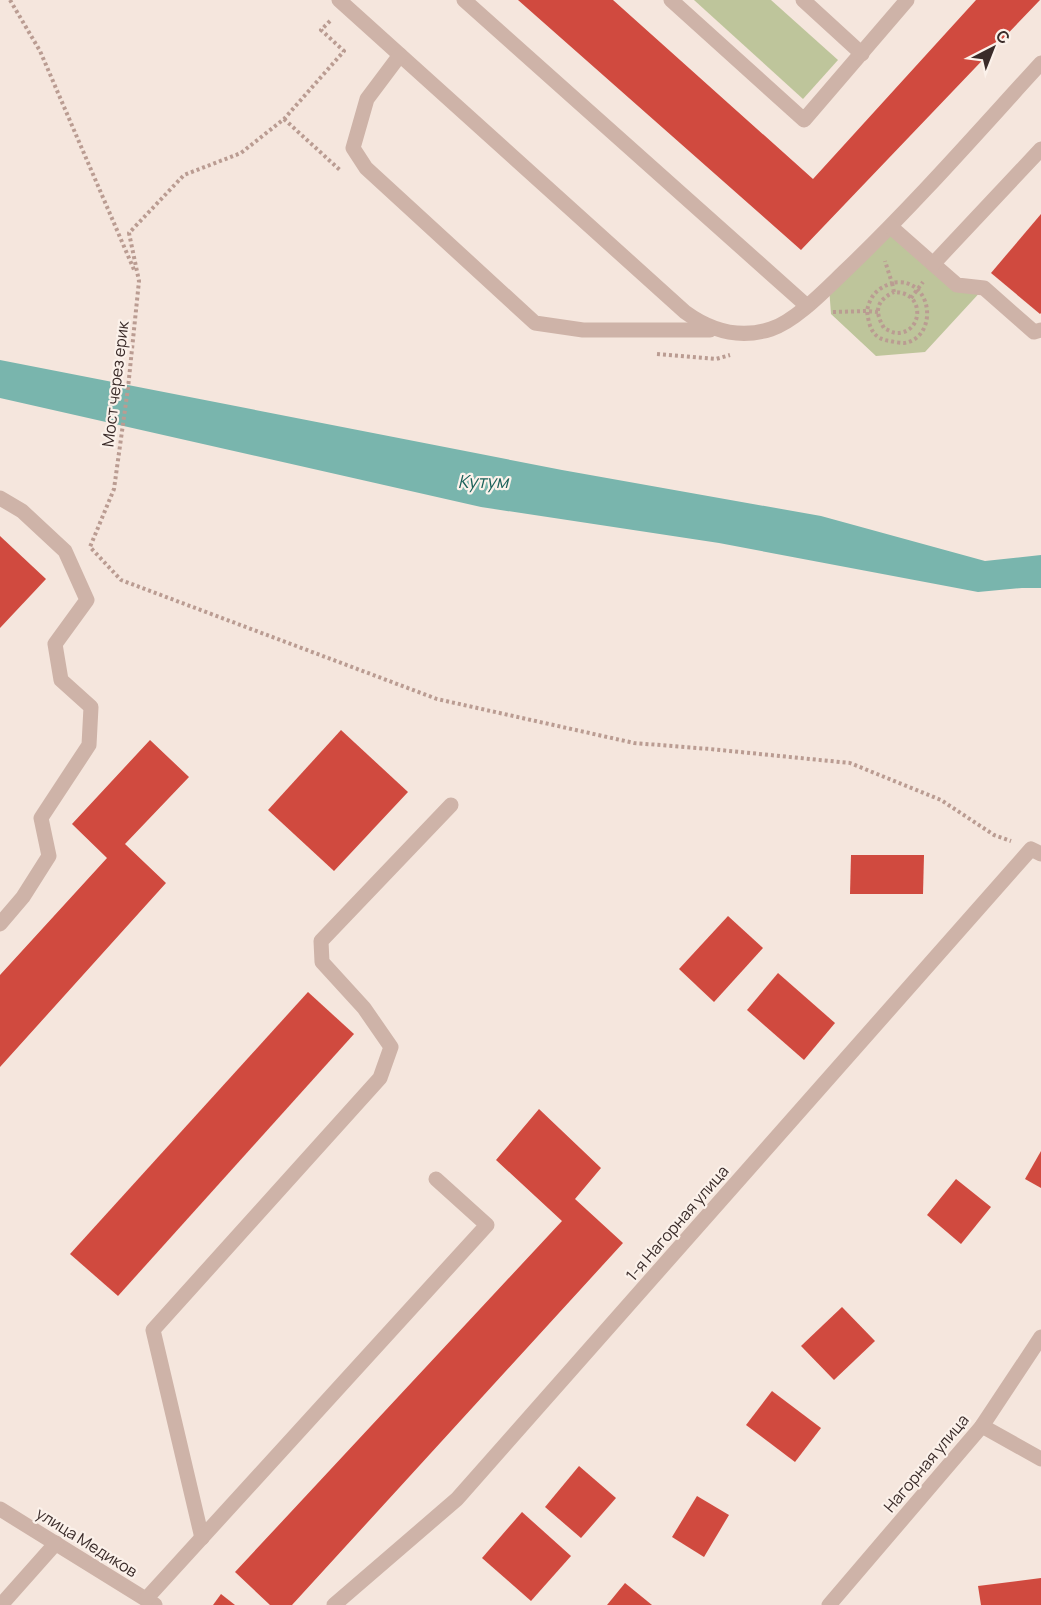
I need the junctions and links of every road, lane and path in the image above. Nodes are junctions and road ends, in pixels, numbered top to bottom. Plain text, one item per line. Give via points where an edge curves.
1 (10, 0) edge
2 (464, 0) edge
3 (671, 0) edge
4 (803, 0) edge
5 (907, 0) edge
6 (342, 3) edge
7 (862, 54) junction
8 (400, 55) junction
9 (1041, 63) edge
10 (284, 119) junction
11 (1041, 149) edge
12 (344, 174) dead end
13 (891, 227) junction
14 (883, 254) dead end
15 (933, 264) junction
16 (139, 281) junction
17 (892, 283) junction
18 (918, 289) junction
19 (894, 292) junction
20 (911, 298) junction
21 (807, 306) junction
22 (867, 310) junction
23 (827, 312) dead end
24 (878, 312) junction
25 (928, 314) junction
26 (918, 315) junction
27 (884, 328) junction
28 (719, 330) junction
29 (1041, 330) edge
30 (902, 333) junction
31 (877, 336) junction
32 (905, 343) junction
33 (738, 353) dead end
34 (648, 354) dead end
35 (0, 498) edge
36 (451, 805) dead end
37 (1036, 852) edge
38 (0, 924) edge
39 (436, 1179) dead end
40 (1041, 1337) edge
41 (982, 1426) junction
42 (1041, 1459) edge
43 (0, 1509) edge
44 (201, 1538) junction
45 (56, 1543) junction
46 (150, 1602) edge
47 (1, 1605) edge
48 (334, 1605) edge
49 (829, 1605) edge

1 - 16 path via 44,59
2 - 21 street
3 - 7 street via 804,120
4 - 7 street
5 - 7 street
6 - 8 street
6 - 10 path via 321,30 345,51
8 - 28 street via 685,312
8 - 28 street via 367,99 353,148 366,168 535,323 583,330
9 - 13 street
10 - 12 path
10 - 16 path via 241,153 184,175 129,233
11 - 15 street
13 - 15 street
13 - 21 street
14 - 17 path
15 - 29 street via 957,285 984,288 1034,332
16 - 37 path, Мост через ерик via 114,489 90,547 121,580 437,699 634,743 850,763 941,800 994,835
17 - 18 path via 905,282
17 - 19 path
17 - 22 path via 872,295
18 - 20 path
18 - 25 path
19 - 20 path
19 - 24 path via 882,299
20 - 26 path
21 - 28 street via 774,328 756,333
22 - 23 path
22 - 24 path
22 - 31 path via 869,326
24 - 27 path
25 - 26 path
25 - 32 path via 922,330
26 - 30 path via 909,330
27 - 30 path
27 - 31 path
30 - 32 path
31 - 32 path
33 - 34 path via 716,358
35 - 38 street via 22,511 64,551 87,600 55,644 62,680 92,707 89,744 41,818 49,856
36 - 44 street via 321,941 322,962 364,1008 391,1047 380,1078 153,1330
37 - 48 street, 1-я Нагорная улица via 457,1499
39 - 44 street via 487,1225
40 - 41 street, Нагорная улица
41 - 42 street
41 - 49 street, Нагорная улица
43 - 45 street, улица Медиков
44 - 46 street
45 - 46 street, улица Медиков
45 - 47 street

